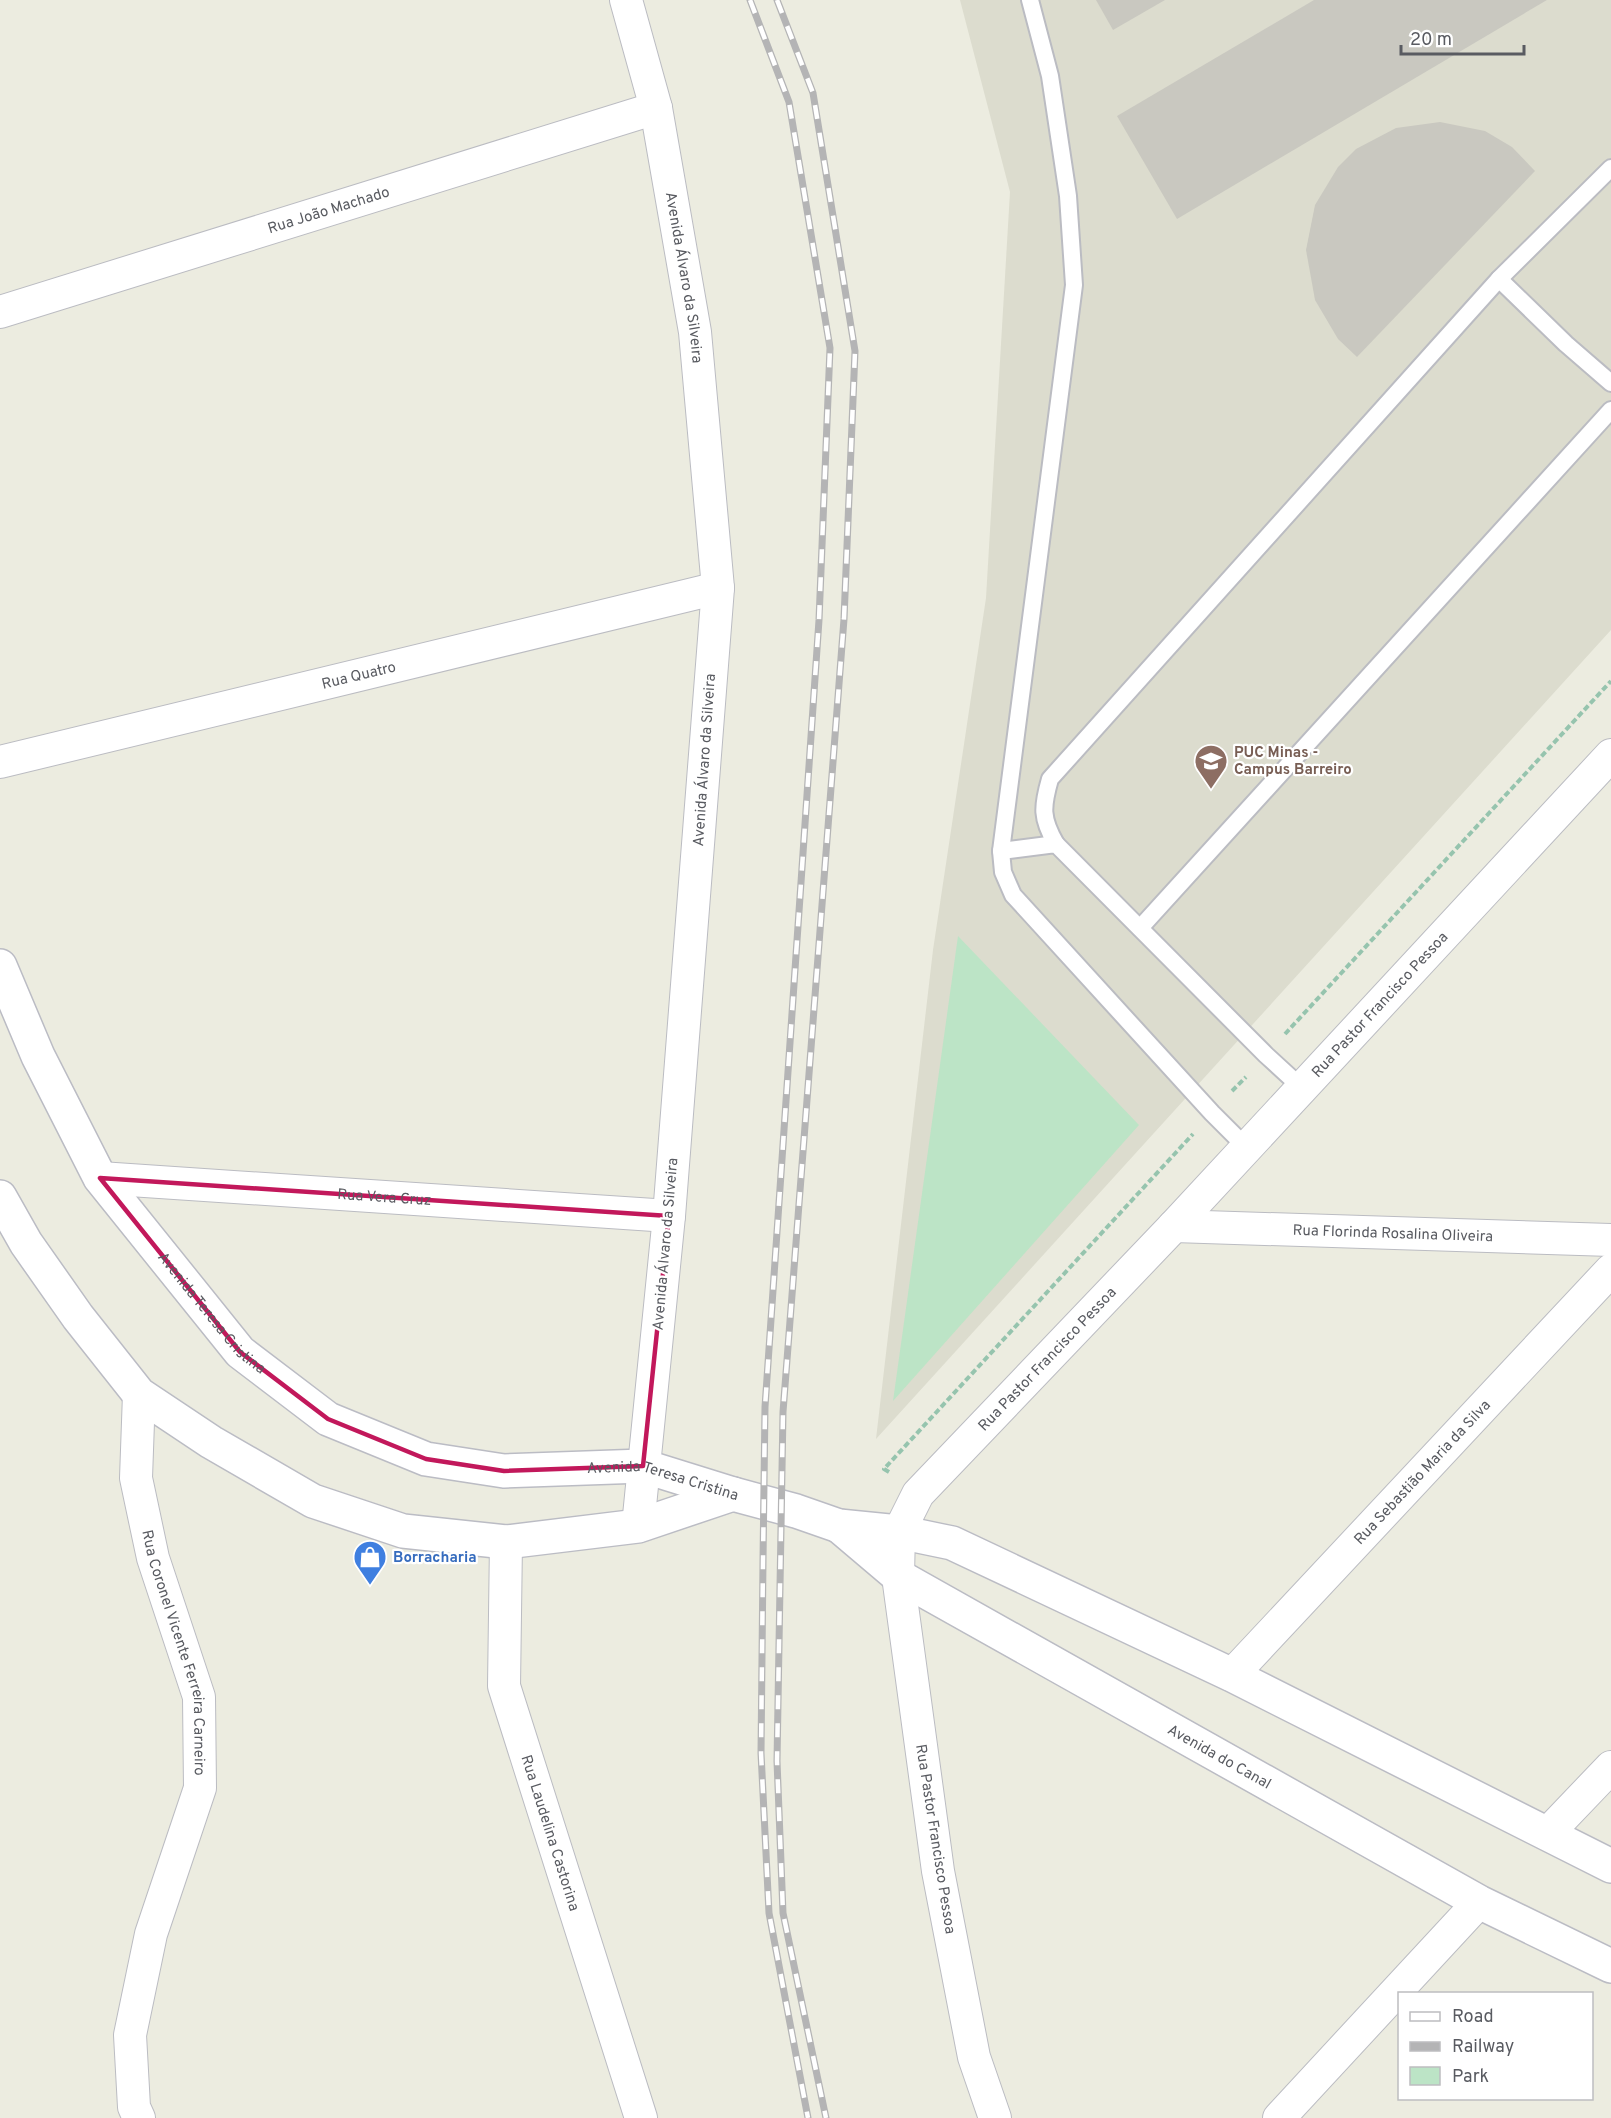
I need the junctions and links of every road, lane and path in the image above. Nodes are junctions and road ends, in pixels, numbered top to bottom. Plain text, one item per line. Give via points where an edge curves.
1 (626, 0) edge
2 (1030, 0) edge
3 (656, 108) junction
4 (1611, 168) edge
5 (1499, 279) junction
6 (0, 312) edge
7 (1611, 383) edge
8 (1611, 410) edge
9 (717, 588) junction
10 (1611, 681) edge
11 (1611, 755) edge
12 (0, 762) edge
13 (1056, 844) junction
14 (1001, 851) junction
15 (1140, 928) junction
16 (0, 966) edge
17 (1266, 1055) junction
18 (1302, 1088) junction
19 (1212, 1113) junction
20 (1246, 1148) junction
21 (100, 1178) junction
22 (0, 1197) edge
23 (669, 1216) junction
24 (1174, 1226) junction
25 (1611, 1240) edge
26 (1611, 1270) edge
27 (139, 1394) junction
28 (643, 1466) junction
29 (733, 1494) junction
30 (918, 1494) junction
31 (638, 1526) junction
32 (839, 1526) junction
33 (899, 1532) junction
34 (506, 1542) junction
35 (898, 1576) junction
36 (1232, 1675) junction
37 (1611, 1767) edge
38 (1547, 1833) junction
39 (1611, 1866) edge
40 (1479, 1902) junction
41 (1611, 1966) edge
42 (139, 2118) edge
43 (640, 2118) edge
44 (995, 2118) edge
45 (1279, 2118) edge

1 - 3 street, Avenida Álvaro da Silveira
2 - 14 lane via 1050,76 1068,196 1074,285
3 - 6 street, Rua João Machado
3 - 9 street, Avenida Álvaro da Silveira via 695,332
4 - 5 lane
5 - 7 lane
5 - 13 lane via 1050,778 1044,802 1046,826
8 - 15 lane
9 - 12 street, Rua Quatro
9 - 23 street, Avenida Álvaro da Silveira
10 - 17 path
11 - 18 street, Rua Pastor Francisco Pessoa
13 - 14 lane
13 - 15 lane
14 - 19 lane via 1003,872 1013,895
15 - 17 lane
16 - 21 main road, Avenida Teresa Cristina via 38,1056
17 - 18 lane
17 - 19 path
18 - 20 street, Rua Pastor Francisco Pessoa
19 - 20 lane
19 - 30 path via 884,1469
20 - 24 street, Rua Pastor Francisco Pessoa
21 - 23 street, Rua Vera Cruz
21 - 28 main road, Avenida Teresa Cristina via 240,1352 328,1419 426,1459 504,1471
22 - 27 main road, Avenida Teresa Cristina via 26,1243 78,1317
23 - 28 street, Avenida Álvaro da Silveira
24 - 25 street, Rua Florinda Rosalina Oliveira
24 - 30 street, Rua Pastor Francisco Pessoa
26 - 36 street, Rua Sebastião Maria da Silva
27 - 34 main road, Avenida Teresa Cristina via 313,1501 403,1531
27 - 42 street, Rua Coronel Vicente Ferreira Carneiro via 136,1478 153,1558 199,1697 200,1788 151,1934 130,2035 134,2106
28 - 29 main road, Avenida Teresa Cristina
28 - 31 street, Avenida Álvaro da Silveira
29 - 31 main road, Avenida Teresa Cristina
29 - 32 main road, Avenida do Canal
30 - 33 street, Rua Pastor Francisco Pessoa
31 - 34 main road, Avenida Teresa Cristina
32 - 33 main road, Avenida do Canal
32 - 35 main road, Avenida do Canal
33 - 35 street, Rua Pastor Francisco Pessoa
33 - 36 main road, Avenida do Canal via 952,1543
34 - 43 street, Rua Laudelina Castorina via 504,1686
35 - 40 main road, Avenida do Canal
35 - 44 street, Rua Pastor Francisco Pessoa via 938,1871 974,2058
36 - 38 main road, Avenida do Canal
37 - 38 street
38 - 39 main road, Avenida do Canal
40 - 41 main road, Avenida do Canal
40 - 45 street

